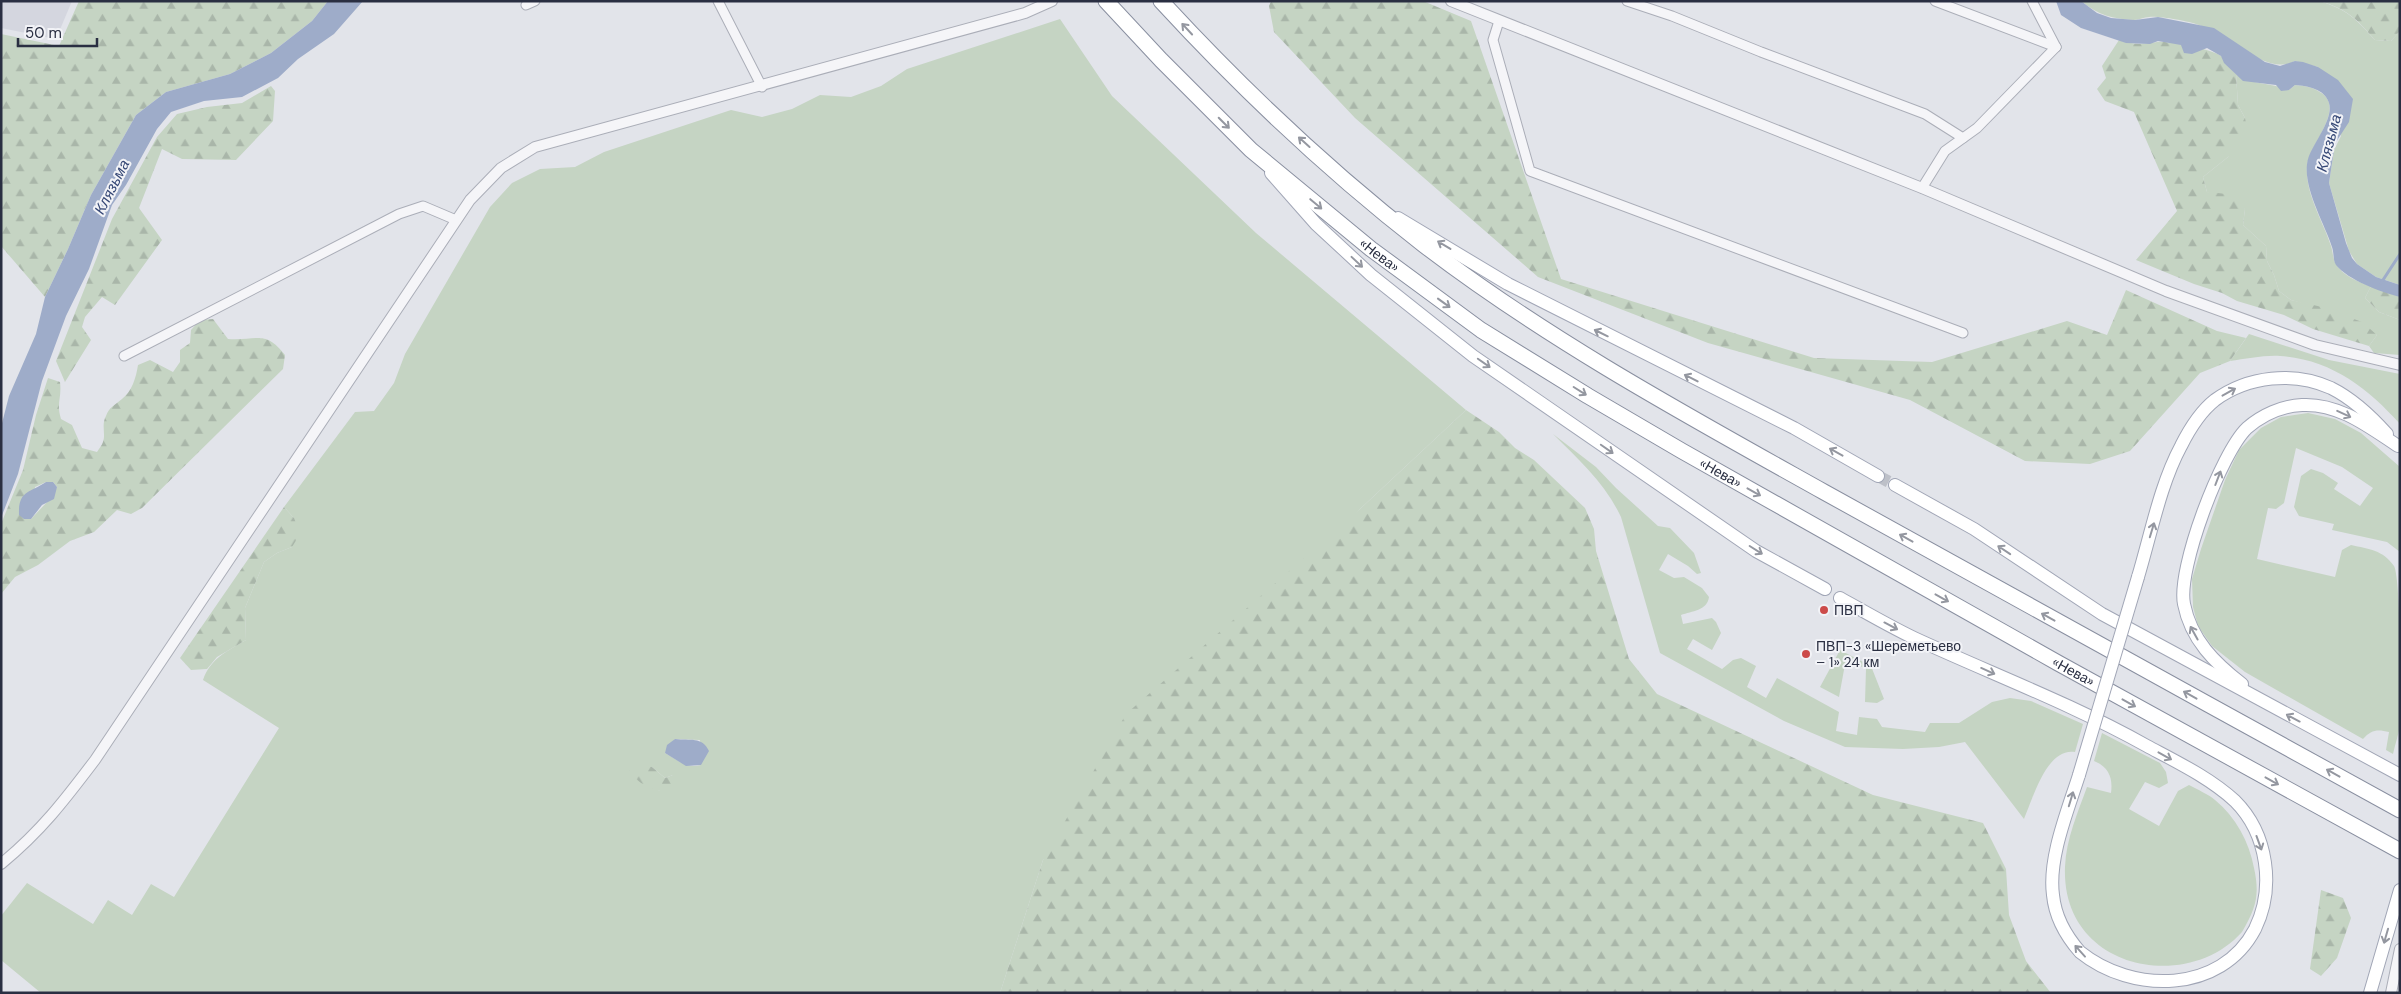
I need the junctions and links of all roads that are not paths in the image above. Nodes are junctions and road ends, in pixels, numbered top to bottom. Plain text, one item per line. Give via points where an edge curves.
1 (535, 1) edge
2 (718, 1) edge
3 (1052, 1) edge
4 (1106, 1) edge
5 (1161, 1) edge
6 (1627, 1) edge
7 (1935, 1) edge
8 (2032, 1) edge
9 (1458, 3) edge
10 (526, 5) dead end
11 (1499, 21) junction
12 (2056, 48) junction
13 (762, 87) junction
14 (1963, 138) junction
15 (1251, 150) junction
16 (1922, 188) junction
17 (1366, 198) junction
18 (456, 220) junction
19 (1963, 333) dead end
20 (124, 356) dead end
21 (2400, 365) edge
22 (2399, 447) edge
23 (1878, 476) tunnel mouth
24 (1895, 485) tunnel mouth
25 (1825, 589) dead end
26 (1840, 598) dead end
27 (2266, 703) junction
28 (2400, 775) edge
29 (2400, 810) edge
30 (2400, 852) edge
31 (1, 864) edge
32 (2400, 890) edge
33 (2400, 950) edge
34 (2370, 993) edge
35 (2391, 993) edge

1 - 10 street
2 - 13 street
3 - 13 street via 1025,13
4 -> 15 highway, «Нева»
17 -> 5 highway via 1222,66
6 - 14 street via 1925,114
7 - 12 street
8 - 12 street
9 - 11 street
11 - 16 street
11 - 19 street via 1493,40 1530,171
12 - 14 street via 1977,128
13 - 18 street via 535,147 501,168 470,200
14 - 16 street via 1945,151
15 -> 25 main road via 1316,224 1473,356 1756,551
15 -> 30 highway, «Нева» via 1371,250 1481,330 1588,396 2049,658
16 - 21 street via 2176,294 2315,345
23 -> 17 main road via 1794,428 1508,284
29 -> 17 highway via 1700,422 1494,296
18 - 20 street via 423,206 399,214
18 - 31 street via 95,760 32,838
26 -> 22 main road, bridge via 1912,637 2107,724 2199,775 2236,802 2254,826 2264,855 2268,873 2266,897 2251,939 2220,973 2201,984 2174,990 2143,989 2119,982 2095,969 2066,936 2053,895 2061,835 2079,775 2138,577 2165,486 2180,447 2198,418 2214,401 2250,383 2282,377 2306,380 2352,400
27 -> 22 main road via 2210,656 2192,630 2183,602 2189,556 2225,459 2235,442 2265,415 2302,405 2337,410
27 -> 24 main road via 2102,614 1974,529
28 -> 27 main road
32 -> 34 main road
33 - 35 street

